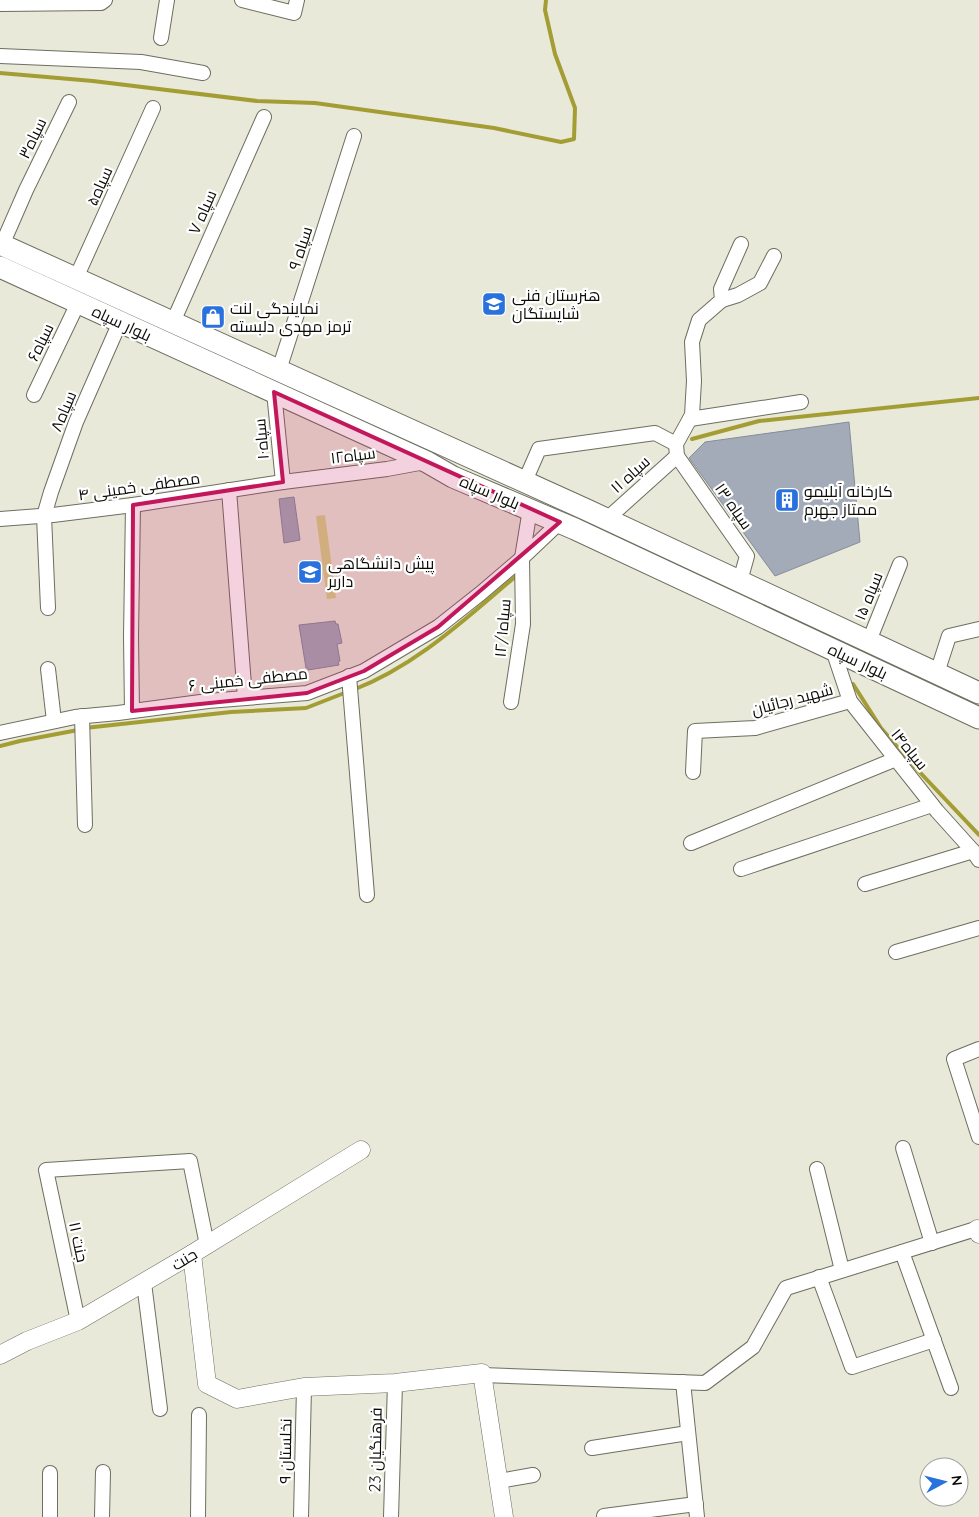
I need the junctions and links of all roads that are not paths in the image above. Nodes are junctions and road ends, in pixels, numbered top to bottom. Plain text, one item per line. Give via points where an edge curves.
1 (105, 0) edge
2 (167, 0) edge
3 (242, 0) edge
4 (297, 0) edge
5 (0, 4) edge
6 (161, 38) dead end
7 (0, 56) edge
8 (203, 73) dead end
9 (69, 102) dead end
10 (154, 108) dead end
11 (264, 117) dead end
12 (354, 136) dead end
13 (1, 244) edge
14 (741, 244) dead end
15 (774, 256) dead end
16 (2, 273) edge
17 (76, 278) junction
18 (722, 300) junction
19 (78, 303) junction
20 (120, 322) junction
21 (172, 322) junction
22 (279, 370) junction
23 (274, 392) junction
24 (34, 395) dead end
25 (801, 402) dead end
26 (690, 419) junction
27 (440, 443) junction
28 (676, 450) junction
29 (427, 462) junction
30 (524, 481) junction
31 (283, 482) junction
32 (229, 490) junction
33 (133, 505) junction
34 (530, 509) junction
35 (44, 516) junction
36 (0, 519) edge
37 (607, 519) junction
38 (560, 522) junction
39 (522, 558) junction
40 (900, 564) dead end
41 (740, 581) junction
42 (48, 608) dead end
43 (979, 629) edge
44 (869, 641) junction
45 (833, 650) junction
46 (48, 669) dead end
47 (937, 673) junction
48 (349, 676) junction
49 (979, 693) edge
50 (245, 698) junction
51 (850, 701) junction
52 (511, 702) dead end
53 (132, 711) junction
54 (82, 716) junction
55 (979, 718) edge
56 (54, 721) junction
57 (0, 733) edge
58 (896, 759) junction
59 (693, 772) dead end
60 (932, 804) junction
61 (84, 825) dead end
62 (691, 843) dead end
63 (976, 855) edge
64 (741, 869) dead end
65 (866, 884) dead end
66 (367, 895) dead end
67 (979, 928) edge
68 (896, 952) dead end
69 (979, 1048) edge
70 (979, 1137) edge
71 (904, 1148) dead end
72 (361, 1150) dead end
73 (817, 1169) dead end
74 (978, 1230) edge
75 (932, 1243) junction
76 (199, 1250) junction
77 (902, 1252) junction
78 (842, 1270) junction
79 (819, 1277) junction
80 (144, 1283) junction
81 (78, 1321) junction
82 (934, 1340) junction
83 (0, 1355) edge
84 (482, 1375) junction
85 (683, 1382) junction
86 (394, 1383) junction
87 (304, 1387) junction
88 (951, 1388) dead end
89 (160, 1409) dead end
90 (199, 1415) dead end
91 (688, 1433) junction
92 (592, 1448) dead end
93 (103, 1472) dead end
94 (50, 1473) dead end
95 (533, 1475) dead end
96 (499, 1480) junction
97 (697, 1511) edge
98 (604, 1516) edge
99 (50, 1517) edge
100 (102, 1517) edge
101 (198, 1517) edge
102 (301, 1517) edge
103 (391, 1517) edge
104 (504, 1517) edge

1 - 5 street
2 - 6 street
3 - 4 street via 294,13
7 - 8 street via 141,62
9 - 13 street, سپاه۳
10 - 17 street, سپاه۵
11 - 21 street, سپاه ۷
12 - 22 street, سپاه ۹
13 - 17 main road, بلوار سپاه
14 - 18 street via 721,288
15 - 18 street via 760,283
16 - 19 main road, بلوار سپاه
17 - 21 main road, بلوار سپاه
18 - 26 street via 699,320 692,342 694,381
19 - 20 main road, بلوار سپاه
19 - 24 street, سپاه۶
20 - 23 main road, بلوار سپاه
20 - 35 street, سپاه۸ via 76,422
21 - 22 main road, بلوار سپاه
22 - 27 main road, بلوار سپاه
23 - 29 main road, بلوار سپاه
23 - 31 street, سپاه۱۰
25 - 26 street
26 - 28 street, سپاه ۱۱
27 - 29 main road
27 - 30 main road, بلوار سپاه
28 - 30 street via 655,433 539,449
28 - 37 street, سپاه ۱۱
28 - 41 street, سپاه ۱۳ via 747,556
29 - 31 street, سپاه۱۲
29 - 34 main road, بلوار سپاه via 453,477
30 - 37 main road, بلوار سپاه
31 - 32 street, مصطفی خمینی ۴
32 - 33 street, مصطفی خمینی ۴
32 - 50 street
33 - 35 street, مصطفی خمینی ۴
33 - 53 street
34 - 38 main road, بلوار سپاه
34 - 39 street, سپاه۱۲/۱
35 - 36 street, مصطفی خمینی ۴
35 - 42 street, سپاه۸
37 - 41 main road, بلوار سپاه
38 - 39 street
38 - 45 main road, بلوار سپاه
39 - 48 street, مصطفی خمینی ۶ via 438,627 364,671
39 - 52 street, سپاه۱۲/۱ via 523,624
40 - 44 street, سپاه ۱۵
41 - 44 main road, بلوار سپاه
43 - 47 street via 949,636
44 - 47 main road, بلوار سپاه
45 - 51 street, سپاه۱۴
45 - 55 main road, بلوار سپاه
46 - 56 street
47 - 49 main road, بلوار سپاه
48 - 50 street, مصطفی خمینی ۶ via 307,693
48 - 66 street
50 - 53 street, مصطفی خمینی ۶
51 - 58 street, سپاه۱۴
51 - 59 street, شهید رجائیان via 755,728 695,731
53 - 54 street, مصطفی خمینی ۶
54 - 56 street, مصطفی خمینی ۶
54 - 61 street
56 - 57 street, مصطفی خمینی ۶
58 - 60 street, سپاه۱۴
58 - 62 street
60 - 63 street, سپاه۱۴
60 - 64 street
63 - 65 street
67 - 68 street
69 - 70 street via 954,1059
71 - 75 street
72 - 76 street, جنت
73 - 78 street
74 - 75 street
75 - 77 street
76 - 80 street, جنت
76 - 81 street, جنت ۱۱ via 190,1160 46,1170
76 - 87 street via 207,1384 237,1399
77 - 78 street
77 - 82 street
78 - 79 street
79 - 82 street via 852,1367
79 - 85 street via 786,1288 753,1347 705,1383
80 - 81 street, جنت
80 - 89 street
81 - 83 street, جنت
82 - 88 street
84 - 85 street
84 - 86 street
84 - 96 street
85 - 91 street
86 - 87 street
86 - 103 street, فرهنگیان 23
87 - 102 street, نخلستان ۹
90 - 101 street
91 - 92 street
91 - 97 street
93 - 100 street
94 - 99 street
95 - 96 street
96 - 104 street
97 - 98 street

